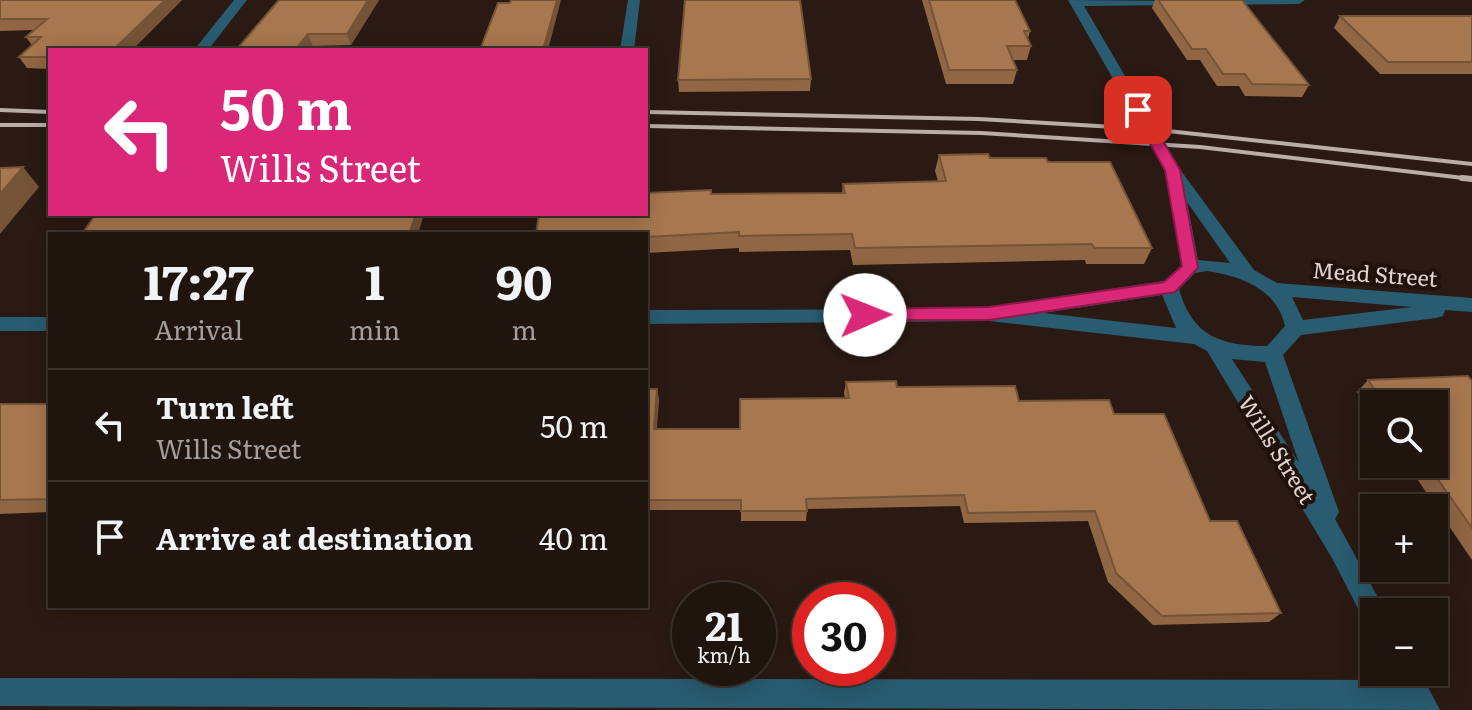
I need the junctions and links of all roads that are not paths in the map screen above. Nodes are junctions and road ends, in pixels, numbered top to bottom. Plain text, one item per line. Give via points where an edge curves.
1 (241, 0) edge
2 (634, 0) edge
3 (1299, 0) edge
4 (1075, 1) edge
5 (203, 48) edge
6 (627, 48) edge
7 (1172, 170) junction
8 (1190, 268) junction
9 (1246, 272) junction
10 (1169, 287) junction
11 (1274, 289) junction
12 (1472, 306) edge
13 (989, 314) junction
14 (648, 317) edge
15 (0, 324) edge
16 (48, 324) edge
17 (1295, 328) junction
18 (1194, 337) junction
19 (1215, 348) junction
20 (1272, 354) junction
21 (1341, 550) junction
22 (1366, 598) edge
23 (0, 692) edge
24 (1416, 692) edge

1 - 5 street
2 - 6 street
3 - 4 street
4 - 7 street
7 - 8 street
7 - 9 street
8 - 9 street via 1207,265
8 - 10 street
9 - 11 street
10 - 13 street
10 - 18 street via 1173,309
11 - 12 street, Mead Street
11 - 17 street via 1294,316
12 - 17 street, Mead Street
13 - 14 street
13 - 18 street
15 - 16 street
17 - 20 street
18 - 19 street
19 - 20 street
19 - 21 street, Wills Street
20 - 21 street, Wills Street
21 - 22 street, Wills Street
23 - 24 street

